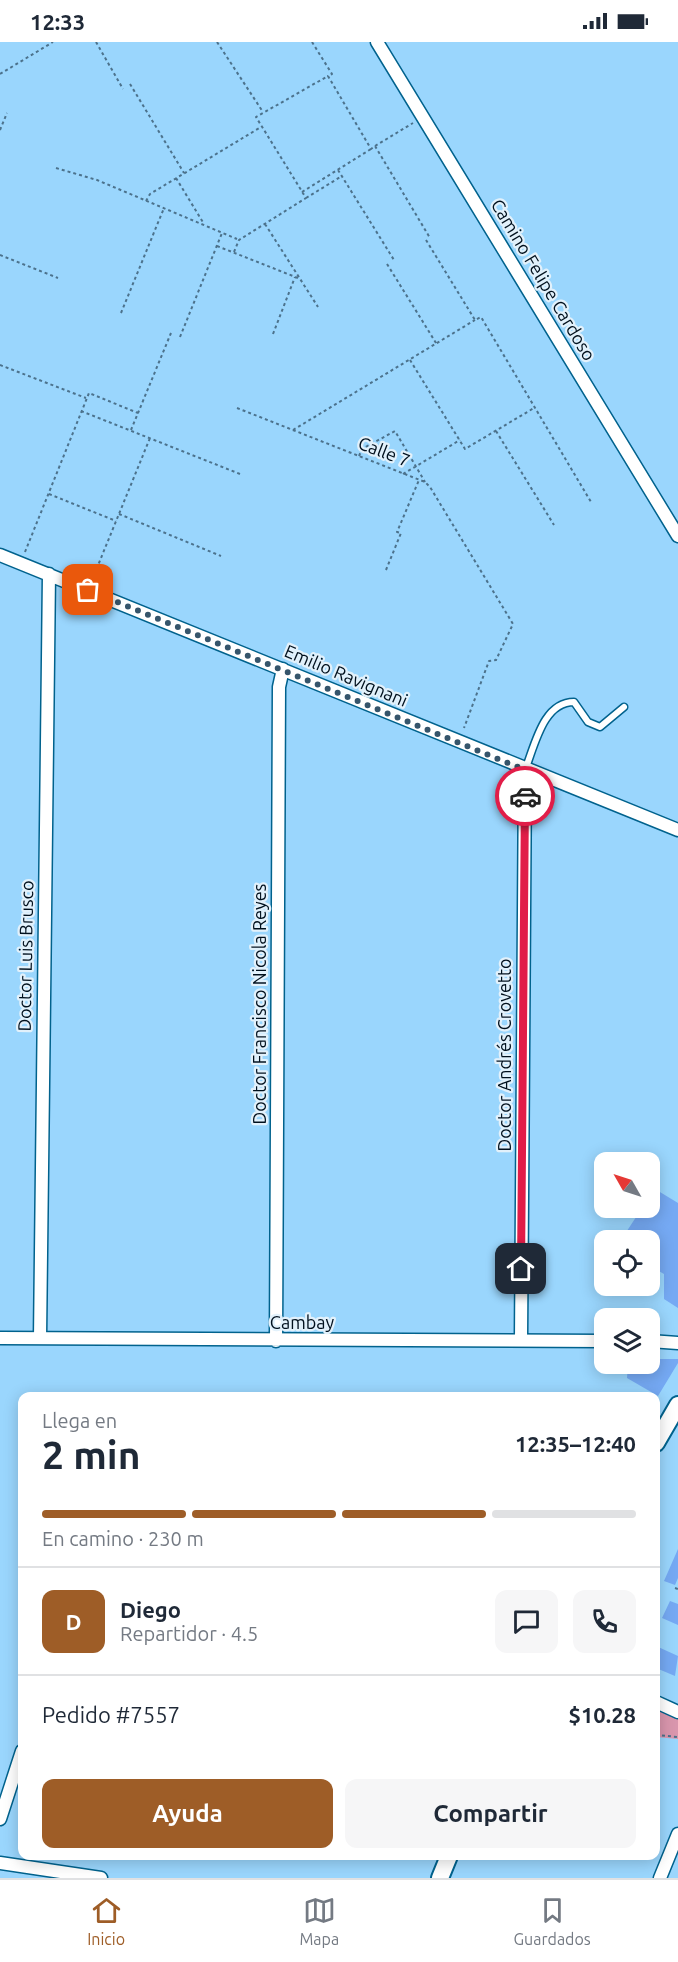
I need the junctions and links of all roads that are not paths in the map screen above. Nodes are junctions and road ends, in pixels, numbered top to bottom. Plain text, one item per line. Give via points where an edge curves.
1 (377, 42) edge
2 (678, 536) edge
3 (0, 555) edge
4 (50, 574) junction
5 (283, 669) junction
6 (624, 706) dead end
7 (525, 770) junction
8 (678, 830) edge
9 (0, 1338) edge
10 (40, 1338) junction
11 (521, 1340) junction
12 (276, 1341) junction
13 (594, 1341) edge
14 (660, 1342) edge
15 (678, 1343) edge
16 (678, 1405) edge
17 (660, 1436) edge
18 (660, 1704) edge
19 (678, 1712) edge
20 (18, 1763) edge
21 (0, 1819) edge
22 (678, 1834) edge
23 (447, 1860) edge
24 (0, 1863) edge
25 (101, 1878) edge
26 (440, 1878) edge
27 (660, 1878) edge

1 - 2 street, Camino Felipe Cardoso
3 - 4 street, Emilio Ravignani
4 - 5 street, Emilio Ravignani
4 - 10 street, Doctor Luis Brusco
5 - 7 street, Emilio Ravignani
5 - 12 street, Doctor Francisco Nicola Reyes via 279,687
6 - 7 lane via 600,727 588,722 574,702 563,702 549,712
7 - 8 street, Emilio Ravignani
7 - 11 street, Doctor Andrés Crovetto
9 - 10 street, Cambay
10 - 12 street, Cambay
11 - 12 street, Cambay
11 - 13 street, Cambay
14 - 15 street
16 - 17 main road
18 - 19 street
20 - 21 street
22 - 27 street
23 - 26 main road
24 - 25 street

